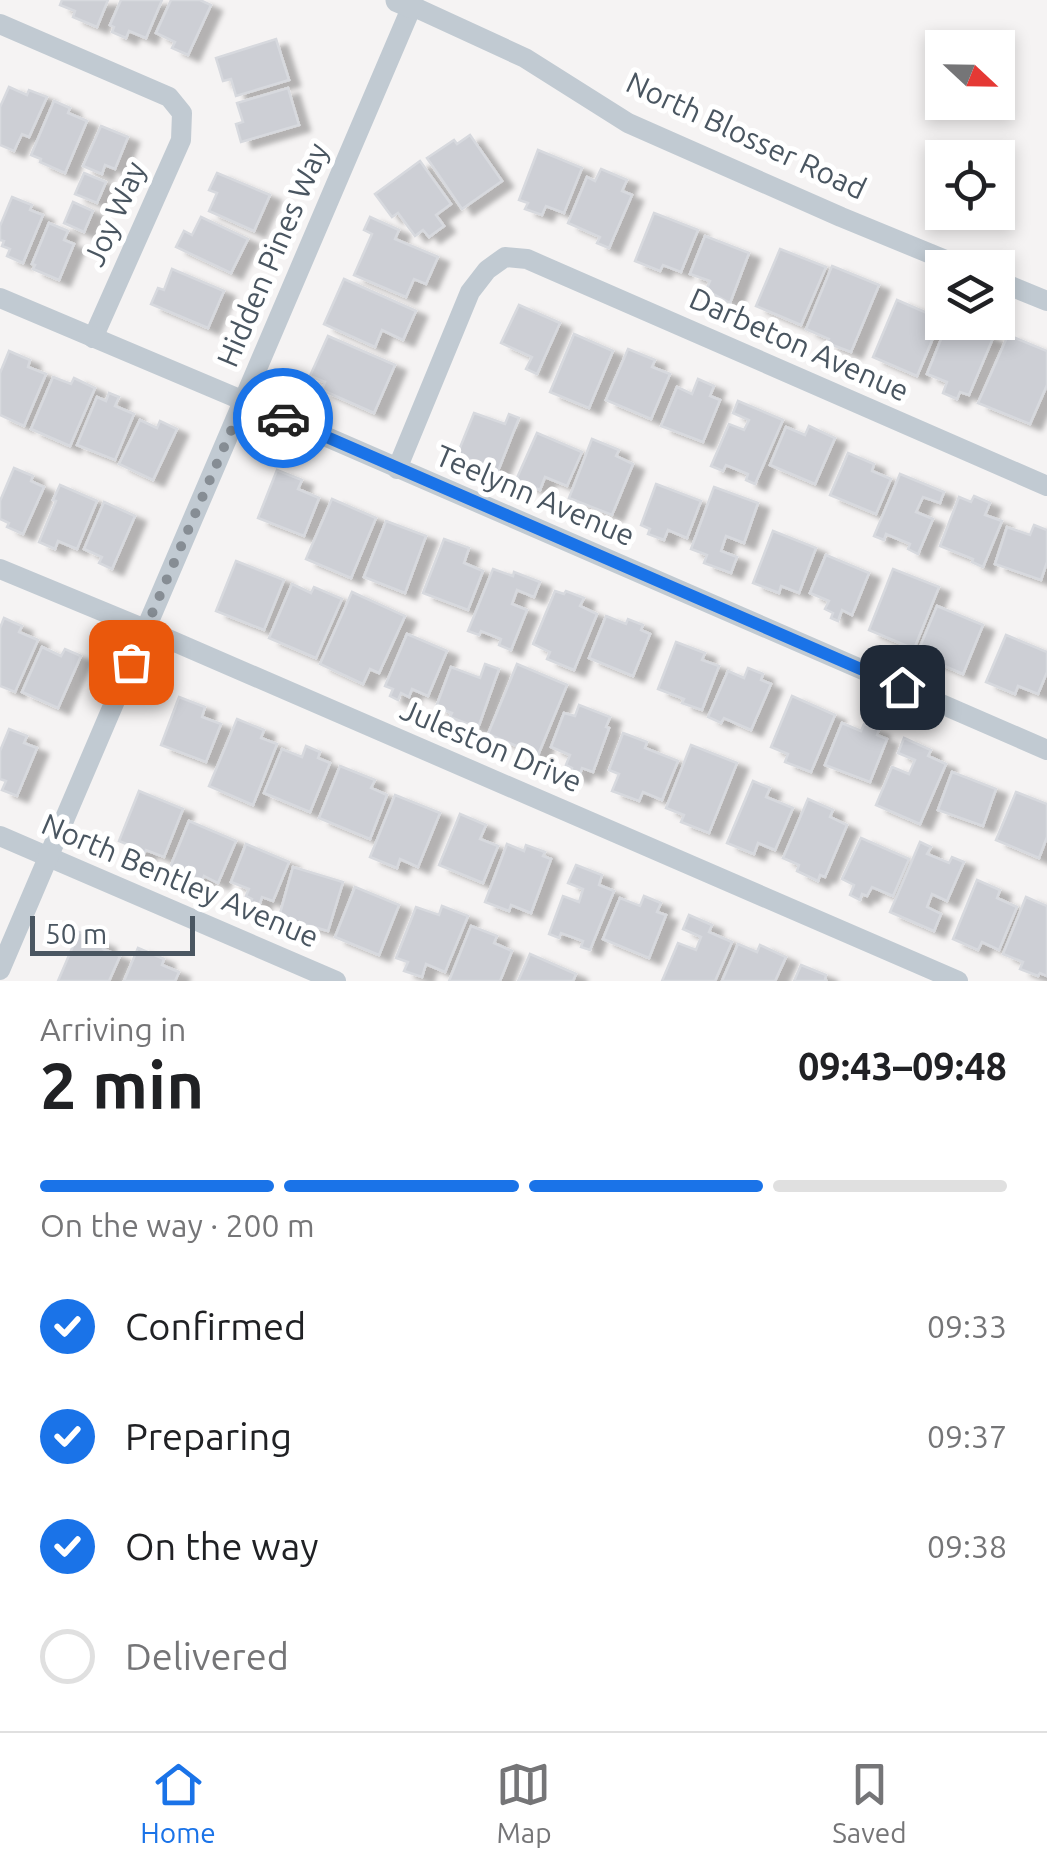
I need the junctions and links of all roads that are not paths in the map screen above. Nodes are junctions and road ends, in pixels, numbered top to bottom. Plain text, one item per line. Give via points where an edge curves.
1 (405, 3) edge
2 (0, 24) edge
3 (925, 252) edge
4 (1015, 288) edge
5 (0, 298) edge
6 (1047, 301) edge
7 (93, 338) junction
8 (244, 401) junction
9 (397, 469) junction
10 (1047, 486) edge
11 (0, 569) edge
12 (145, 629) junction
13 (1047, 750) edge
14 (0, 836) edge
15 (48, 856) junction
16 (0, 970) edge
17 (336, 981) edge
18 (958, 981) edge

1 - 3 street, North Blosser Road via 526,58 628,124
1 - 8 street, Hidden Pines Way
2 - 7 street, Joy Way via 169,98 182,112 180,140
4 - 6 street
5 - 7 street, Teelynn Avenue
7 - 8 street, Teelynn Avenue
8 - 9 street, Teelynn Avenue
8 - 12 street, Hidden Pines Way
9 - 10 street, Darbeton Avenue via 470,292 505,257 526,259
9 - 13 street, Teelynn Avenue
11 - 12 street, Juleston Drive
12 - 15 street, Hidden Pines Way
12 - 18 street, Juleston Drive
14 - 15 street, North Bentley Avenue
15 - 16 street, Hidden Pines Way
15 - 17 street, North Bentley Avenue

